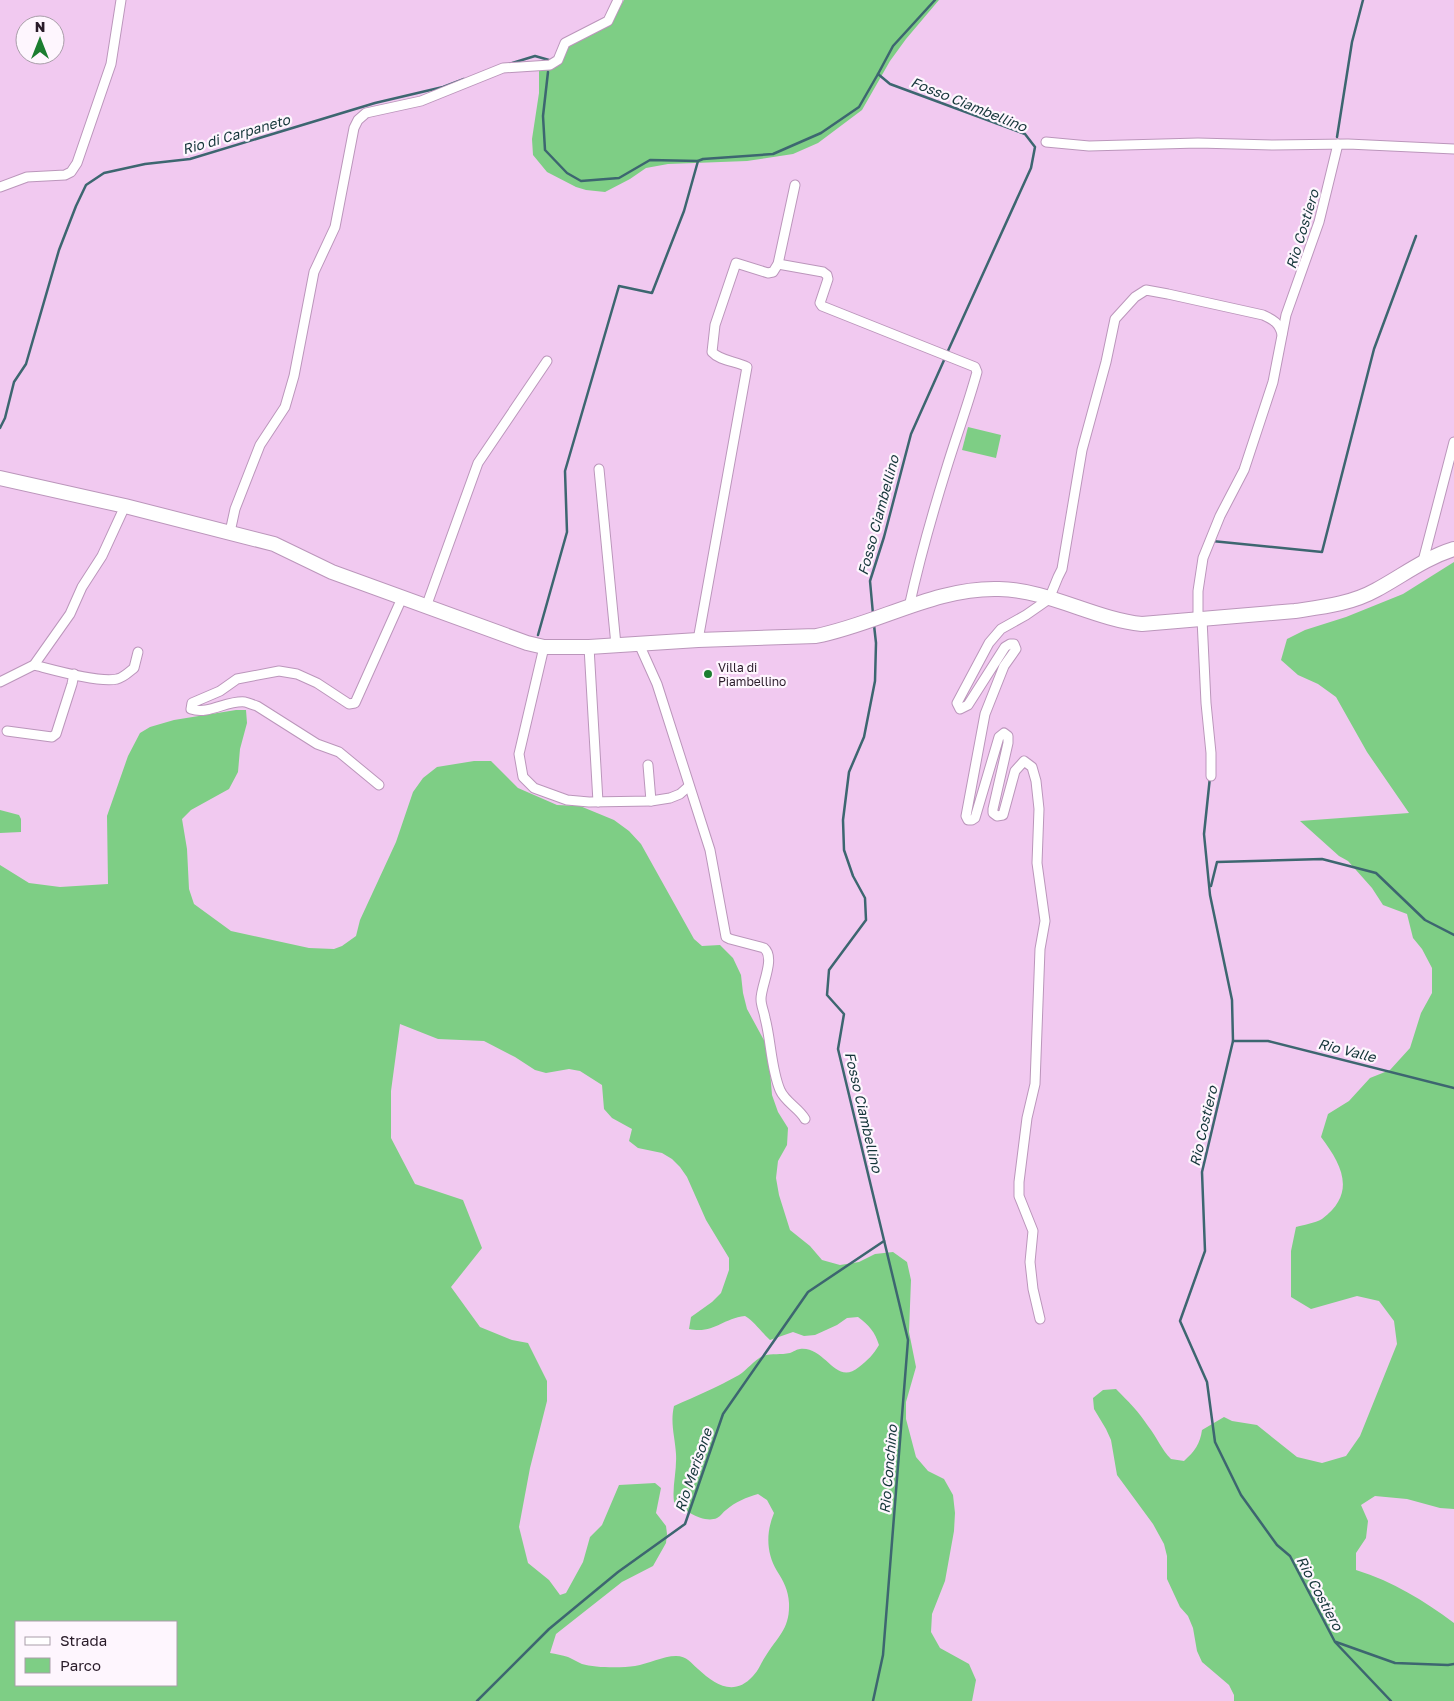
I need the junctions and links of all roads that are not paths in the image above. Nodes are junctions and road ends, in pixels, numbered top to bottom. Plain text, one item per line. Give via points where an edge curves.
1 (121, 0) edge
2 (618, 0) edge
3 (1046, 142) dead end
4 (1338, 144) junction
5 (1454, 150) edge
6 (795, 185) dead end
7 (0, 187) edge
8 (778, 264) junction
9 (1282, 334) junction
10 (547, 361) dead end
11 (1454, 442) edge
12 (599, 468) dead end
13 (0, 478) edge
14 (125, 506) junction
15 (230, 532) junction
16 (1454, 549) edge
17 (1423, 561) junction
18 (402, 598) junction
19 (1050, 599) junction
20 (426, 607) junction
21 (909, 607) junction
22 (1200, 620) junction
23 (698, 640) junction
24 (639, 644) junction
25 (616, 645) junction
26 (544, 647) junction
27 (589, 647) junction
28 (138, 652) dead end
29 (34, 665) junction
30 (74, 674) junction
31 (0, 682) edge
32 (7, 731) dead end
33 (648, 765) dead end
34 (1211, 776) dead end
35 (379, 785) dead end
36 (689, 786) junction
37 (651, 801) junction
38 (598, 802) junction
39 (805, 1119) dead end
40 (1040, 1319) dead end

1 - 7 street via 111,64 74,168 65,175 27,177
2 - 15 street via 608,21 565,43 558,60 550,65 503,68 421,101 366,113 358,120 336,227 314,272 285,407 260,446
3 - 4 street via 1089,146
4 - 5 street
4 - 9 street via 1323,209
6 - 8 street
8 - 21 street via 824,272 828,279 820,303 822,306 975,367 977,372 946,470
8 - 23 street via 773,272 768,273 736,264 715,325 712,352 716,357 747,367
9 - 19 street via 1276,321 1263,315 1146,290 1115,319 1082,450 1062,569
9 - 22 street via 1273,382 1247,462 1203,558 1198,591
10 - 20 street via 478,463
11 - 17 street
12 - 25 street
13 - 14 main road
14 - 15 main road
14 - 29 street via 70,614
15 - 18 main road via 274,544 332,572
16 - 17 main road
17 - 22 main road via 1375,591 1351,600 1294,611
18 - 20 main road
18 - 35 street via 355,703 349,704 297,674 280,671 237,679 220,691 192,703 195,710 237,702 257,706 317,744 339,752
19 - 21 main road via 1020,591 985,589 938,596
19 - 22 main road via 1121,622 1142,624
19 - 40 street via 1001,629 989,643 957,704 960,709 968,705 1005,647 1014,644 1016,649 1004,666 985,714 966,816 968,820 975,818 999,737 1004,733 1008,736 1008,743 993,813 1003,815 1016,771 1024,761 1032,767 1039,809 1037,863 1045,921 1040,949 1035,1084 1027,1118 1019,1196 1033,1230 1030,1262
20 - 26 main road
21 - 23 main road via 816,636
22 - 34 street
23 - 24 main road
24 - 25 main road
24 - 36 street via 657,684
25 - 27 main road
26 - 27 main road
26 - 38 street via 521,738 519,762 523,777 534,788 567,800
27 - 38 street
28 - 30 street via 134,668 116,679
29 - 30 street
29 - 31 street
30 - 32 street via 56,734 52,737
33 - 37 street
36 - 37 street via 670,798
36 - 39 street via 710,850 726,937 767,951 761,1001 770,1048 780,1091
37 - 38 street

